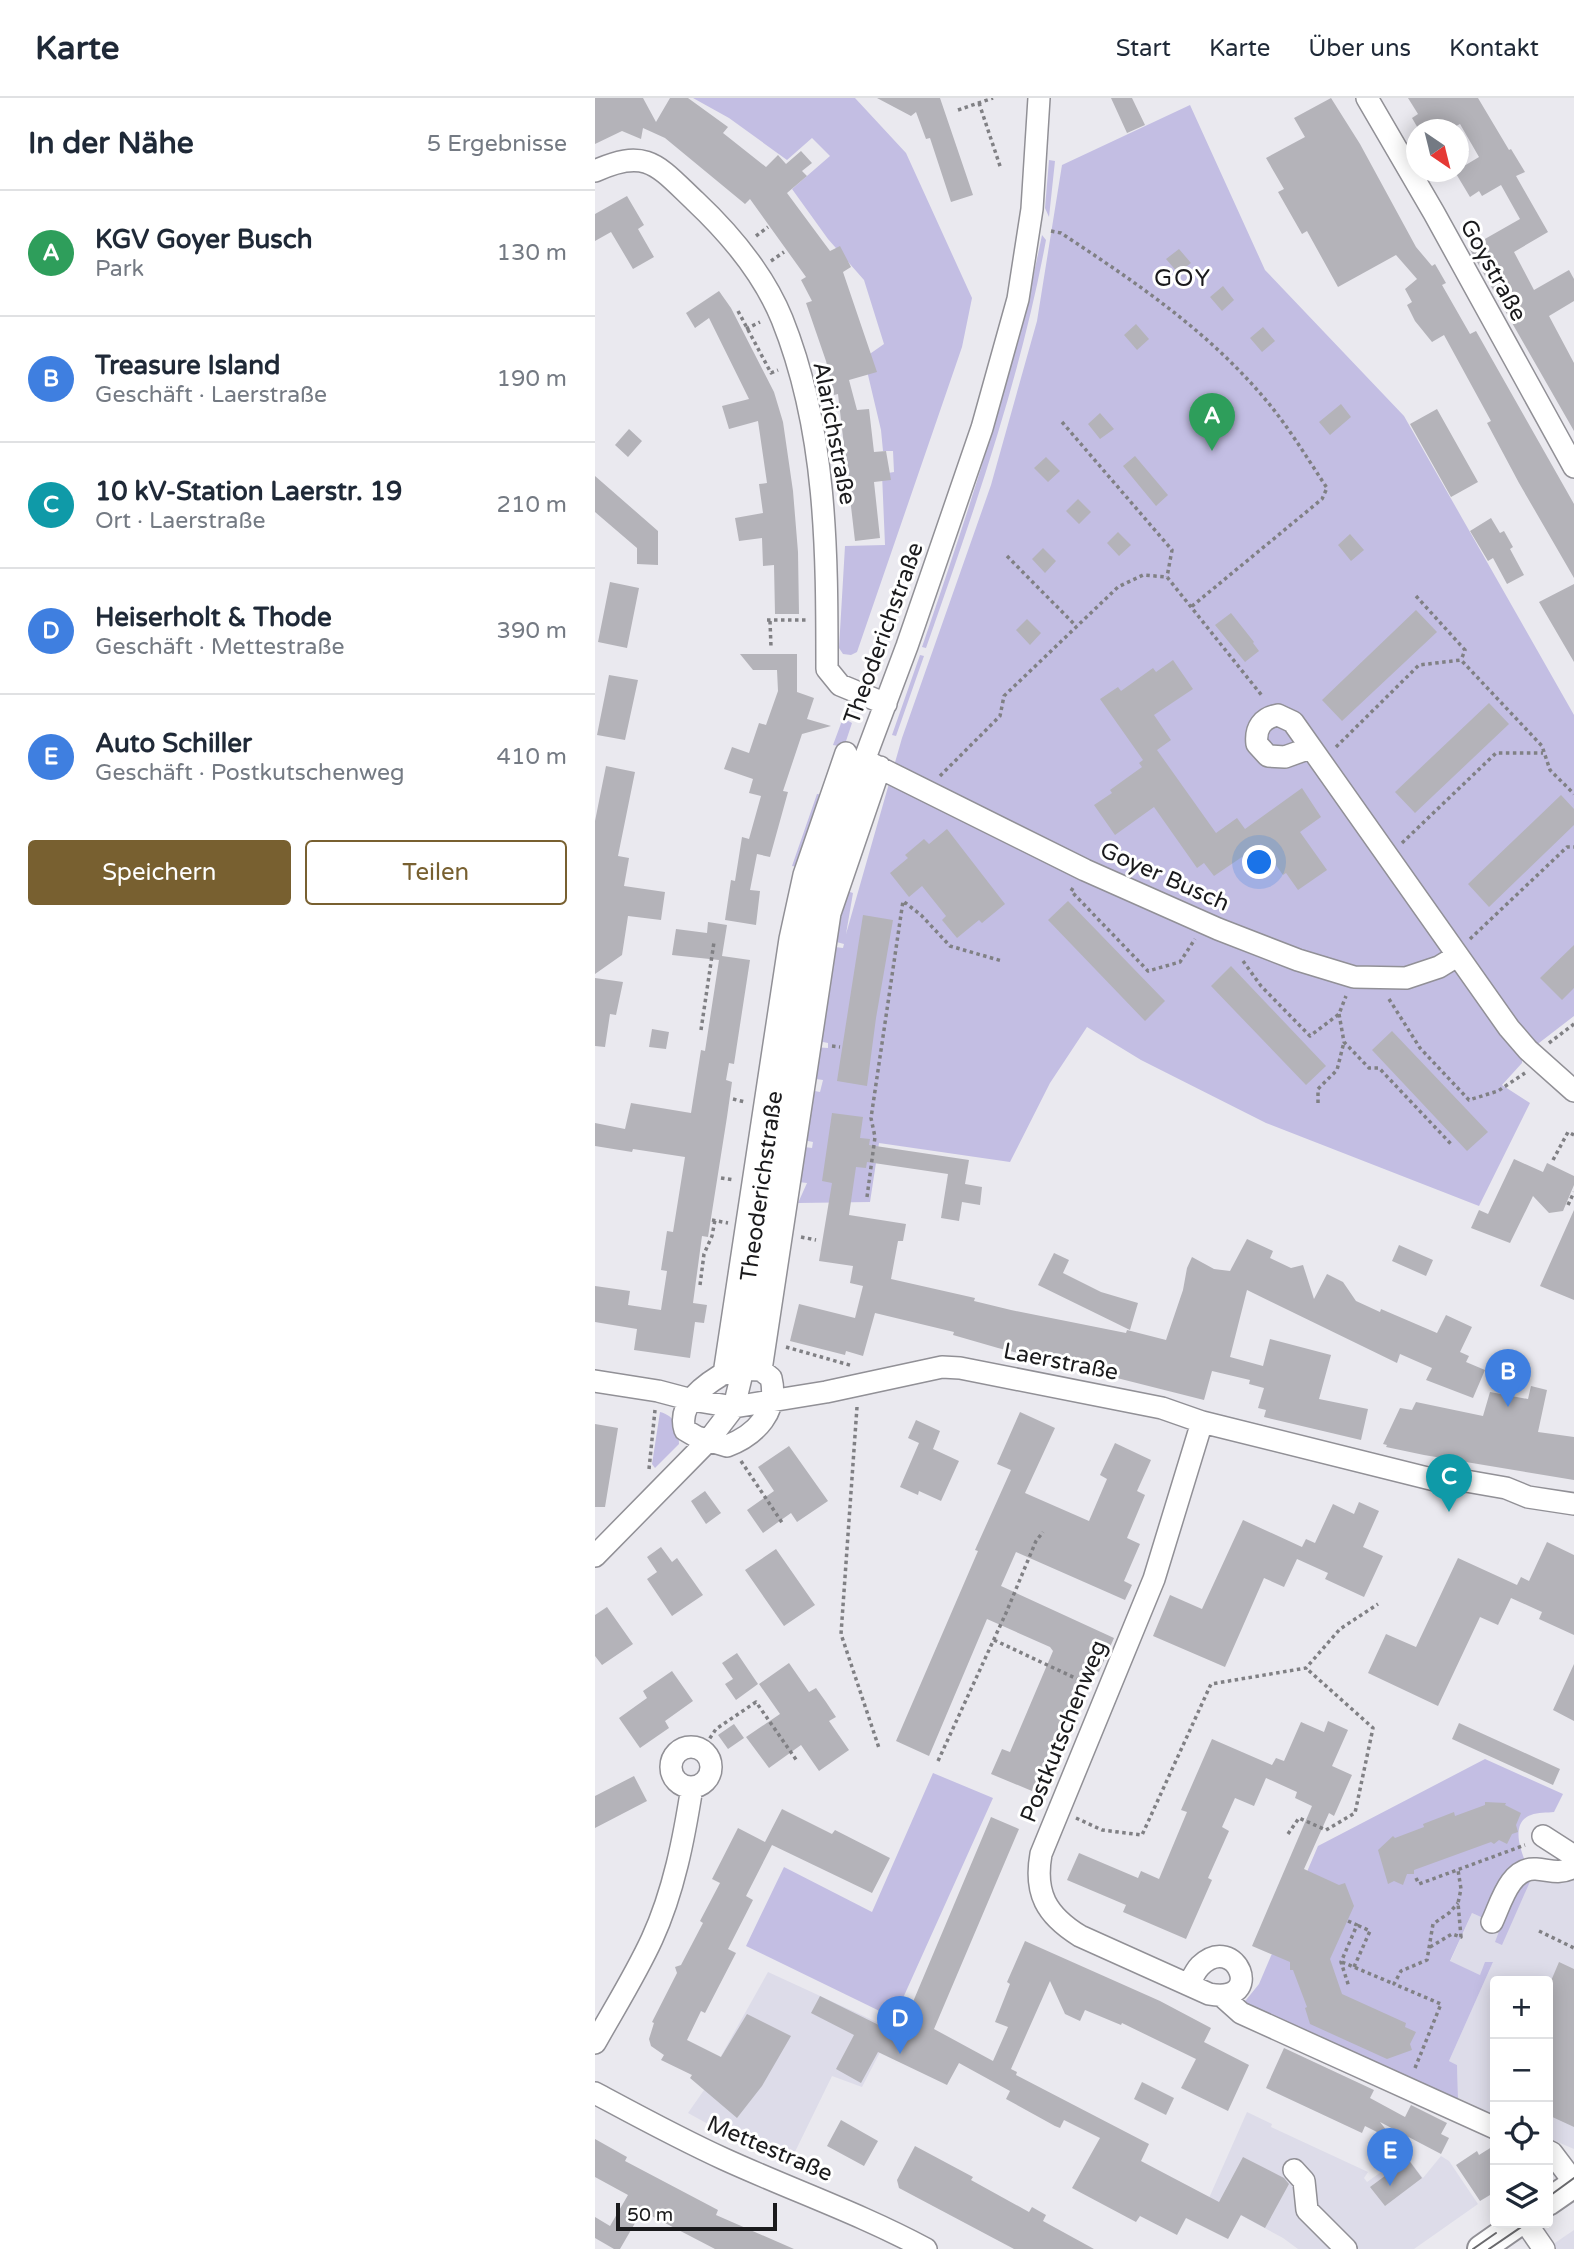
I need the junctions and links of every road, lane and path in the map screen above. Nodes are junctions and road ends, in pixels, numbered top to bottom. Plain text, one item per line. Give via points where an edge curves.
1 (993, 98) edge
2 (1039, 98) edge
3 (1367, 98) edge
4 (979, 103) junction
5 (958, 110) dead end
6 (1001, 169) dead end
7 (595, 171) edge
8 (1051, 231) dead end
9 (738, 311) dead end
10 (782, 368) dead end
11 (1062, 422) dead end
12 (1574, 467) edge
13 (1007, 556) dead end
14 (1167, 577) junction
15 (1416, 596) dead end
16 (1191, 607) junction
17 (827, 620) junction
18 (1076, 626) junction
19 (771, 647) dead end
20 (1461, 660) junction
21 (886, 704) junction
22 (1270, 717) junction
23 (1543, 753) junction
24 (1316, 757) junction
25 (864, 760) junction
26 (926, 790) junction
27 (1574, 794) edge
28 (1574, 847) edge
29 (1388, 857) junction
30 (1085, 870) junction
31 (1206, 923) junction
32 (1243, 938) junction
33 (714, 943) dead end
34 (1457, 956) junction
35 (1002, 961) dead end
36 (1354, 977) junction
37 (1382, 978) junction
38 (1339, 1014) junction
39 (1574, 1024) edge
40 (701, 1030) dead end
41 (1344, 1042) junction
42 (831, 1046) dead end
43 (841, 1047) dead end
44 (1537, 1058) junction
45 (1574, 1091) edge
46 (1318, 1103) dead end
47 (1574, 1135) edge
48 (1453, 1142) dead end
49 (1553, 1160) dead end
50 (1574, 1192) edge
51 (867, 1197) dead end
52 (1568, 1205) dead end
53 (733, 1224) dead end
54 (700, 1285) dead end
55 (765, 1342) junction
56 (742, 1371) junction
57 (595, 1381) edge
58 (867, 1382) junction
59 (657, 1391) junction
60 (692, 1400) junction
61 (771, 1402) junction
62 (734, 1407) junction
63 (1202, 1422) junction
64 (722, 1444) junction
65 (653, 1499) junction
66 (1574, 1504) edge
67 (783, 1524) dead end
68 (1043, 1532) dead end
69 (595, 1556) edge
70 (1378, 1604) dead end
71 (994, 1640) junction
72 (1307, 1668) junction
73 (1107, 1692) junction
74 (879, 1748) dead end
75 (702, 1750) junction
76 (797, 1761) dead end
77 (938, 1761) dead end
78 (692, 1787) junction
79 (1059, 1810) junction
80 (1287, 1834) dead end
81 (1543, 1836) joint
82 (1574, 1856) edge
83 (1574, 1867) edge
84 (1458, 1870) junction
85 (1416, 1878) dead end
86 (1458, 1903) junction
87 (1348, 1921) dead end
88 (1492, 1922) dead end
89 (1357, 1925) junction
90 (1539, 1931) dead end
91 (1430, 1947) junction
92 (1574, 1948) edge
93 (1342, 1962) junction
94 (1354, 1967) junction
95 (1189, 1984) junction
96 (1395, 1984) junction
97 (1349, 1987) dead end
98 (1222, 1996) junction
99 (595, 2043) edge
100 (1407, 2088) junction
101 (595, 2093) edge
102 (1490, 2126) edge
103 (1553, 2154) edge
104 (1294, 2170) dead end
105 (1574, 2183) edge
106 (1553, 2198) edge
107 (1511, 2228) edge
108 (1529, 2228) edge
109 (926, 2249) edge
110 (1346, 2249) edge
111 (1481, 2249) edge
112 (1544, 2249) edge

1 - 4 path
2 - 21 street, Theoderichstraße via 1032,209 1018,299 982,428
3 - 12 street, Goystraße
4 - 5 path
4 - 6 path
7 - 17 street, Alarichstraße via 633,159 647,161 665,173 712,216 747,259 782,318 813,430 825,522
8 - 16 path via 1061,233 1150,292 1223,353 1266,400 1328,488 1322,499
9 - 10 path via 771,373
11 - 14 path via 1171,550
13 - 18 path
14 - 16 path
14 - 18 path via 1143,575 1118,586
15 - 20 path via 1465,650
16 - 22 path via 1266,701
17 - 19 path via 768,621
17 - 21 street, Alarichstraße via 827,669 832,677 852,692
18 - 26 path via 1004,696 1000,716
20 - 23 path via 1545,749
20 - 24 path via 1419,665 1339,742
21 - 25 street, Theoderichstraße
22 - 24 street via 1293,722
22 - 24 street via 1256,736 1262,751 1276,758
23 - 27 path via 1550,770
23 - 29 path via 1496,753
24 - 29 street
25 - 26 street, Goyer Busch
25 - 55 street, Theoderichstraße via 830,913
25 - 56 street, Theoderichstraße via 804,875 790,939
26 - 30 street, Goyer Busch
28 - 34 path via 1567,847
29 - 34 street
30 - 31 street, Goyer Busch
30 - 31 path via 1071,891 1148,971 1180,962
31 - 32 street, Goyer Busch
32 - 36 street, Goyer Busch
32 - 38 path via 1241,958 1261,986 1310,1036
33 - 40 path
34 - 37 street, Goyer Busch via 1406,978
34 - 44 street via 1509,1028
35 - 51 path via 950,946 903,901 871,1118 875,1137
36 - 37 street, Goyer Busch
36 - 38 path
37 - 44 path via 1385,991 1420,1048 1469,1100 1512,1083
38 - 41 path
39 - 44 path
41 - 46 path via 1338,1070 1318,1089
41 - 48 path via 1369,1068 1379,1068
42 - 43 path
44 - 45 street
47 - 49 path via 1568,1132
50 - 52 path
53 - 54 path via 714,1220
55 - 56 street, Theoderichstraße
55 - 58 path via 849,1363
56 - 60 street
56 - 61 street via 771,1378
56 - 62 street, Theoderichstraße
57 - 59 street, Laerstraße
58 - 61 street, Laerstraße
58 - 63 street, Laerstraße via 942,1367 960,1368 1162,1408
58 - 74 path via 841,1634
59 - 60 street, Laerstraße
59 - 65 path via 649,1473
60 - 62 street, Laerstraße
60 - 64 street via 683,1426
61 - 62 street, Laerstraße
61 - 64 street via 758,1428
62 - 64 street
63 - 66 street, Laerstraße via 1443,1482 1480,1483
63 - 73 street, Postkutschenweg via 1154,1579
64 - 65 street
64 - 67 path
65 - 69 street
68 - 71 path
70 - 72 path via 1340,1629
71 - 73 path
71 - 77 path
72 - 79 path via 1211,1684 1142,1835 1102,1830
72 - 80 path via 1373,1728 1355,1813 1326,1830 1299,1818
73 - 79 street, Postkutschenweg
75 - 76 path via 716,1729 756,1702
75 - 78 street via 712,1767 702,1785
75 - 78 street via 681,1750 671,1767 681,1784
78 - 99 street via 684,1836 652,1938
79 - 95 street, Postkutschenweg via 1038,1871 1038,1886 1053,1914 1080,1936
81 - 82 street
81 - 84 path
83 - 88 street via 1562,1873 1532,1868 1513,1878
84 - 85 path via 1419,1884
84 - 86 path
86 - 91 path via 1433,1924
86 - 91 path via 1461,1937 1452,1934
87 - 89 path
89 - 93 path
89 - 94 path via 1370,1931
90 - 92 path
91 - 96 path via 1427,1959 1401,1971
93 - 94 path
93 - 97 path
94 - 96 path
95 - 98 street, Postkutschenweg
95 - 98 street via 1201,1965 1223,1956 1232,1959 1243,1977 1240,1985
96 - 100 path via 1441,2004
98 - 100 street, Postkutschenweg via 1241,2013
100 - 102 street, Postkutschenweg
101 - 109 street, Mettestraße via 725,2159 858,2214
103 - 105 street
104 - 110 street via 1304,2181 1307,2210
105 - 106 main road
107 - 111 main road
108 - 112 street

